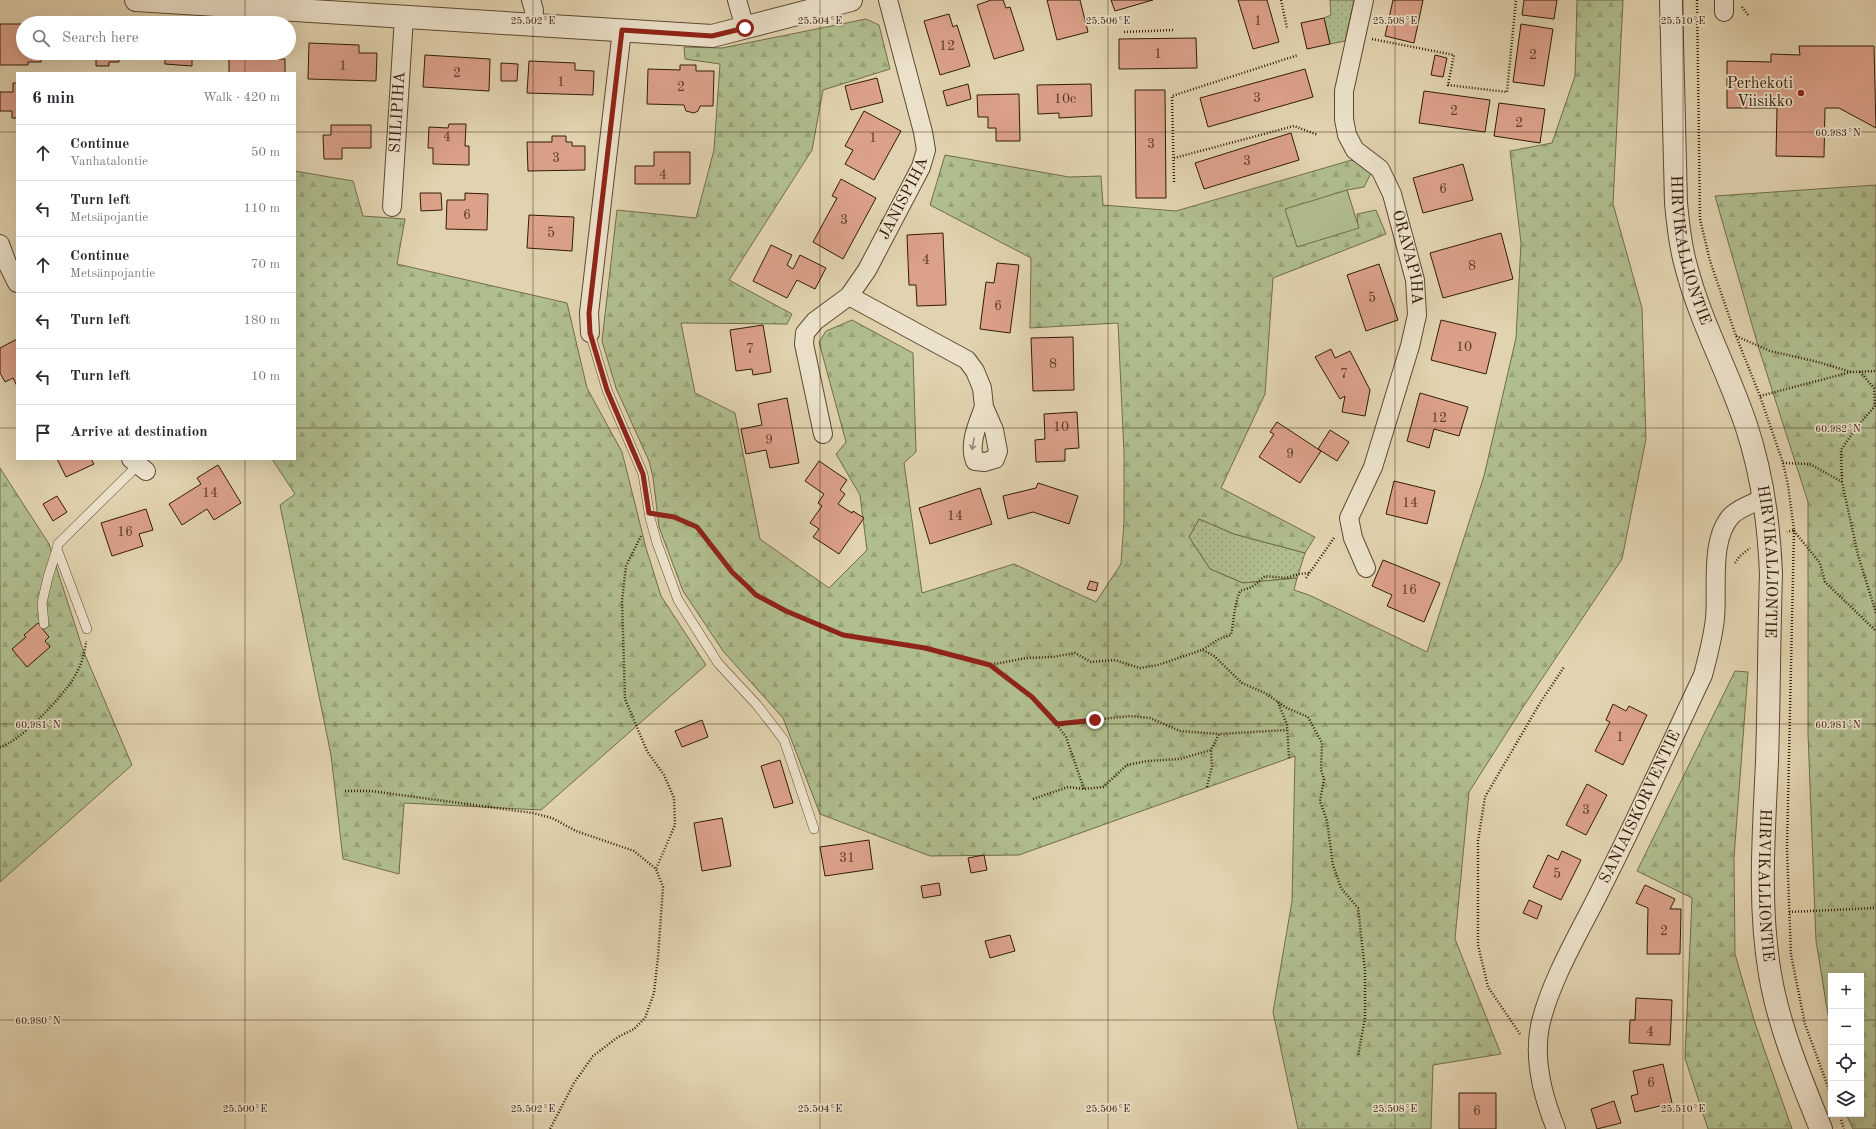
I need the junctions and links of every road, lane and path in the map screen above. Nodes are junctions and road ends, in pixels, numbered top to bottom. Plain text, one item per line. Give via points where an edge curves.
1 (136, 0) edge
2 (531, 0) edge
3 (737, 0) edge
4 (851, 0) edge
5 (888, 0) edge
6 (1281, 0) edge
7 (1364, 0) edge
8 (1516, 0) edge
9 (1672, 0) edge
10 (1697, 0) edge
11 (404, 17) junction
12 (533, 25) junction
13 (745, 28) junction
14 (1287, 28) dead end
15 (622, 30) junction
16 (1175, 30) dead end
17 (1124, 32) dead end
18 (1356, 36) junction
19 (1298, 55) dead end
20 (1318, 135) dead end
21 (1174, 158) junction
22 (1174, 182) dead end
23 (392, 207) dead end
24 (0, 244) edge
25 (16, 281) edge
26 (849, 296) junction
27 (590, 333) joint
28 (1736, 336) junction
29 (1876, 371) edge
30 (1851, 372) junction
31 (1860, 372) junction
32 (1760, 396) junction
33 (984, 407) dead end
34 (823, 434) dead end
35 (1783, 463) junction
36 (138, 465) edge
37 (1842, 482) junction
38 (1764, 498) junction
39 (649, 516) junction
40 (1349, 518) junction
41 (1794, 530) junction
42 (1770, 540) junction
43 (56, 549) junction
44 (1366, 568) dead end
45 (1717, 570) junction
46 (1309, 573) junction
47 (1306, 578) dead end
48 (1876, 613) edge
49 (44, 624) dead end
50 (87, 629) joint
51 (1876, 631) edge
52 (1202, 650) junction
53 (990, 665) junction
54 (1564, 667) dead end
55 (1278, 702) junction
56 (1057, 724) junction
57 (1287, 730) junction
58 (1220, 734) junction
59 (0, 747) edge
60 (1211, 750) junction
61 (1289, 758) dead end
62 (1207, 787) dead end
63 (1084, 789) junction
64 (345, 791) dead end
65 (1033, 799) dead end
66 (814, 829) dead end
67 (656, 869) junction
68 (1876, 908) edge
69 (1789, 912) junction
70 (1521, 1035) dead end
71 (1358, 1056) dead end
72 (1828, 1087) edge
73 (550, 1129) edge
74 (1556, 1129) edge
75 (1821, 1129) edge

1 - 11 street
2 - 12 street via 534,10
3 - 13 street
4 - 13 street
5 - 26 street, JÄNISPIHA via 926,150 921,167 867,270
6 - 14 path
7 - 18 street, ORAVAPIHA
8 - 18 path via 1507,92 1448,85 1454,55
9 - 38 street, HIRVIKALLIONTIE via 1676,203 1685,265 1746,425
10 - 28 path via 1700,219 1710,261
11 - 12 street
11 - 23 street, SIILIPIHA
12 - 15 street
13 - 15 street via 712,36
15 - 27 street via 589,313
16 - 17 path
18 - 40 street, ORAVAPIHA via 1344,91 1347,135 1356,150 1380,169 1392,194 1415,280 1418,315 1373,467
19 - 21 path via 1172,96
20 - 21 path via 1294,126
21 - 22 path
24 - 25 street
26 - 33 street via 966,360 975,371 982,388
26 - 34 street, JÄNISPIHA via 814,321 805,333 804,344
27 - 39 lane via 607,390 643,474
28 - 30 path via 1770,351
28 - 32 path
29 - 31 path
30 - 31 path
30 - 32 path
31 - 37 path via 1874,388 1875,406 1841,450
32 - 35 path
35 - 37 path via 1810,464
35 - 41 path
36 - 43 lane via 58,544
37 - 48 path via 1858,555
38 - 42 street, HIRVIKALLIONTIE
38 - 45 street, SANIAISKORVENTIE via 1732,515 1721,532
39 - 53 path via 674,517 697,527 732,572 756,595 786,611 843,635 925,648
39 - 66 lane via 678,600 718,663 757,705 784,740
39 - 67 path via 626,566 622,600 625,699 647,751 664,775 674,798 675,825
40 - 44 street via 1353,538
40 - 46 path
41 - 42 path
41 - 51 path via 1820,563 1825,582
41 - 69 path via 1787,848
42 - 45 path via 1750,548 1734,564
42 - 75 street, HIRVIKALLIONTIE via 1764,816 1765,934 1770,975 1779,1015
43 - 49 lane via 42,603
43 - 50 lane
45 - 74 street, SANIAISKORVENTIE via 1715,619 1703,675 1551,991 1540,1027 1538,1065 1545,1101
46 - 47 path
46 - 52 path via 1286,578 1266,576 1252,587 1240,591 1234,606 1231,635
50 - 59 path via 85,651 69,686 20,736
52 - 53 path via 1158,665 1140,668 1114,660 1091,662 1075,653
52 - 55 path via 1214,656 1242,683
53 - 56 path via 1032,697
54 - 70 path via 1485,797 1478,841 1478,945 1488,987
55 - 57 path
55 - 71 path via 1308,717 1322,743 1321,770 1324,779 1320,801 1327,821 1334,865 1341,888 1358,908 1364,957 1365,1018
56 - 58 path via 1130,716 1150,718 1180,732
56 - 63 path via 1066,737
57 - 58 path
57 - 61 path
58 - 60 path
60 - 62 path via 1212,766
60 - 63 path via 1180,759 1127,765 1103,787
63 - 65 path via 1068,787
64 - 67 path via 371,791 552,818 576,831 634,851
67 - 73 path via 662,888 658,957 654,993 644,1018 634,1029 618,1037 593,1056 574,1083
68 - 69 path
69 - 72 path via 1791,955 1797,990 1805,1024

